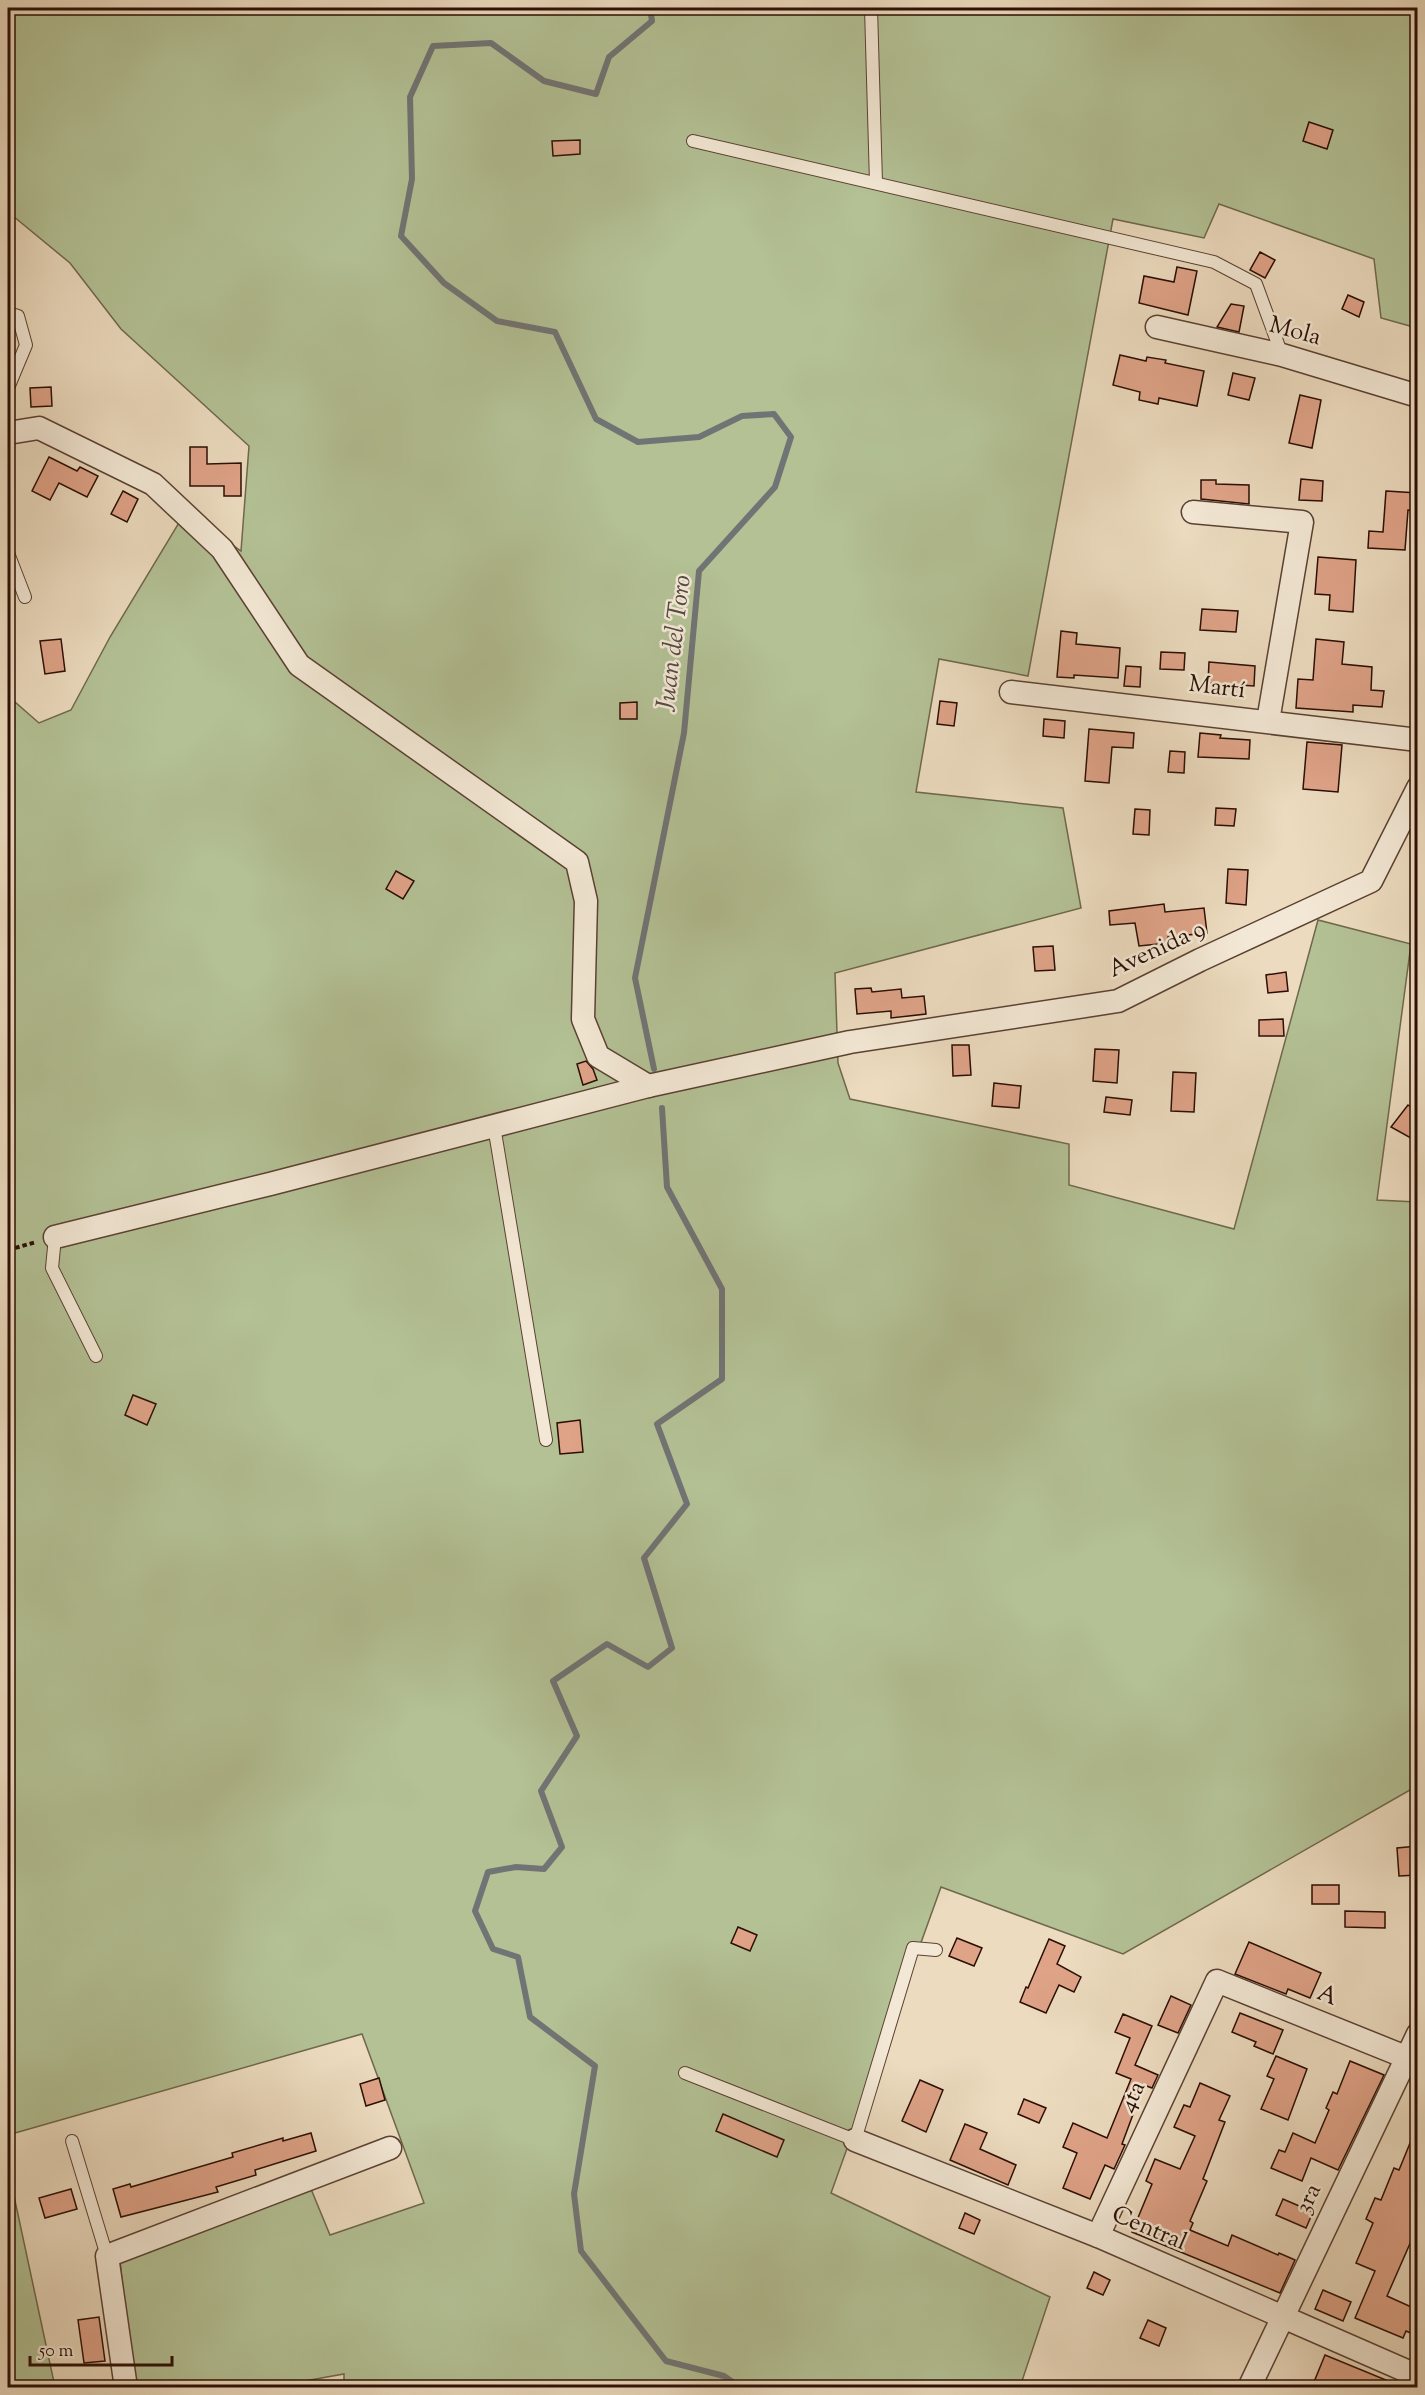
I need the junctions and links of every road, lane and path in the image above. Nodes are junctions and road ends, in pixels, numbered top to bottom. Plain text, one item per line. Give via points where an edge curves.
1 (871, 8) edge
2 (693, 141) dead end
3 (876, 183) junction
4 (8, 313) edge
5 (1157, 327) dead end
6 (1282, 355) junction
7 (8, 388) edge
8 (1418, 396) edge
9 (8, 433) edge
10 (1194, 512) dead end
11 (8, 553) edge
12 (25, 597) dead end
13 (1011, 692) dead end
14 (1268, 722) junction
15 (1418, 740) edge
16 (1418, 788) edge
17 (648, 1086) junction
18 (494, 1126) junction
19 (55, 1237) junction
20 (8, 1250) edge
21 (96, 1356) dead end
22 (546, 1440) dead end
23 (936, 1950) dead end
24 (1217, 1981) joint
25 (1418, 2034) edge
26 (1412, 2059) edge
27 (685, 2073) dead end
28 (855, 2140) junction
29 (72, 2141) dead end
30 (390, 2148) dead end
31 (1098, 2236) junction
32 (107, 2256) junction
33 (1283, 2315) junction
34 (1418, 2376) edge
35 (126, 2388) edge
36 (1249, 2388) edge

1 - 3 lane
2 - 3 lane
3 - 6 lane via 1214,262 1256,284
4 - 7 lane via 18,316 26,345
5 - 6 street, Mola
6 - 8 street, Mola
9 - 17 street via 39,428 153,484 222,549 299,665 577,862 586,901 583,1019 598,1056
10 - 14 street via 1302,522
11 - 12 lane
13 - 14 street, Martí
14 - 15 street, Martí
16 - 17 street, Avenida 9 via 1371,881 1118,1001 850,1042
17 - 18 street, Avenida 9
18 - 19 street, Avenida 9
18 - 22 lane
19 - 20 path
19 - 21 lane via 52,1268
23 - 28 lane via 913,1948
24 - 26 street, A
24 - 31 street, 4ta
25 - 26 street, 3ra
26 - 33 street, 3ra
27 - 28 lane
28 - 31 street, Central
29 - 32 lane
30 - 32 street
31 - 33 street, Central
32 - 35 street
33 - 34 street, Central
33 - 36 street, 3ra

